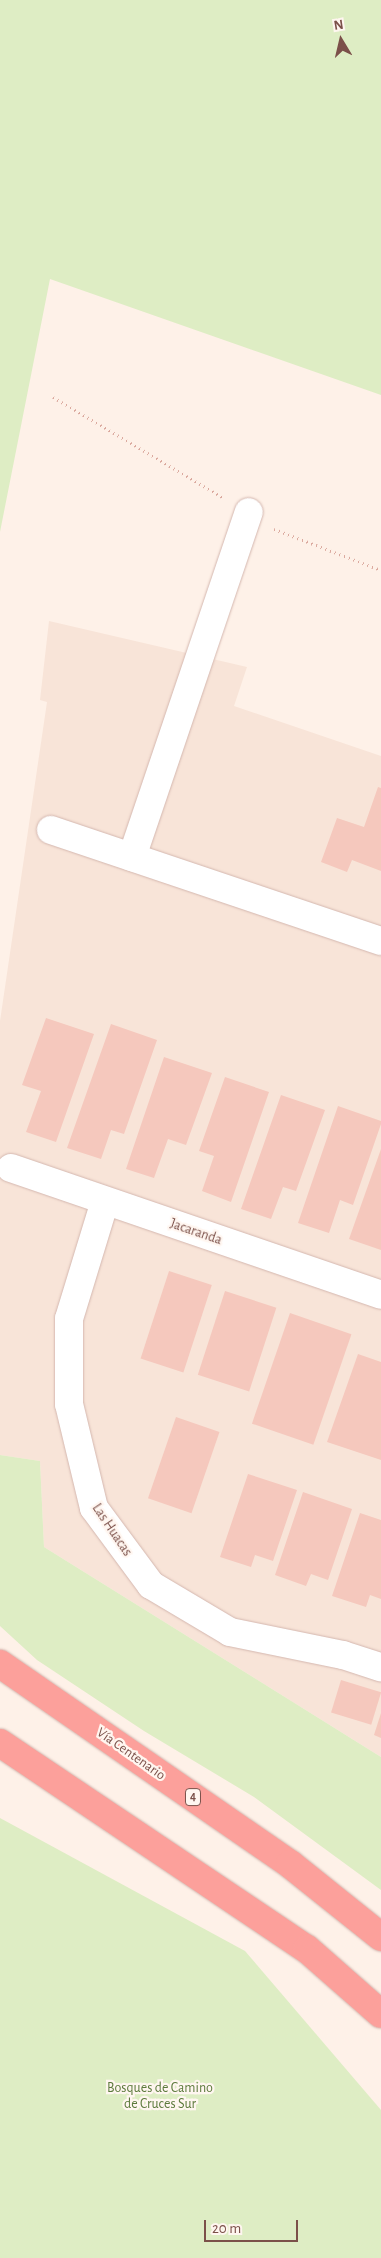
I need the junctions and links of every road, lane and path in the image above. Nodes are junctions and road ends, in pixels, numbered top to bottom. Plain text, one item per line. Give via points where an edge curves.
1 (53, 397) dead end
2 (249, 512) junction
3 (381, 570) edge
4 (52, 830) dead end
5 (132, 857) junction
6 (381, 941) edge
7 (11, 1168) dead end
8 (105, 1201) junction
9 (381, 1295) edge
10 (0, 1664) edge
11 (381, 1667) edge
12 (0, 1744) edge
13 (381, 1937) edge
14 (381, 2014) edge

1 - 2 path
2 - 3 path via 274,529
2 - 5 street
4 - 5 street
5 - 6 street
7 - 8 street, Jacaranda
8 - 9 street, Jacaranda
8 - 11 street, Las Huacas via 69,1320 69,1404 94,1508 151,1585 230,1632
10 - 13 highway, Vía Centenario / 4 via 290,1864
12 - 14 highway via 307,1950

